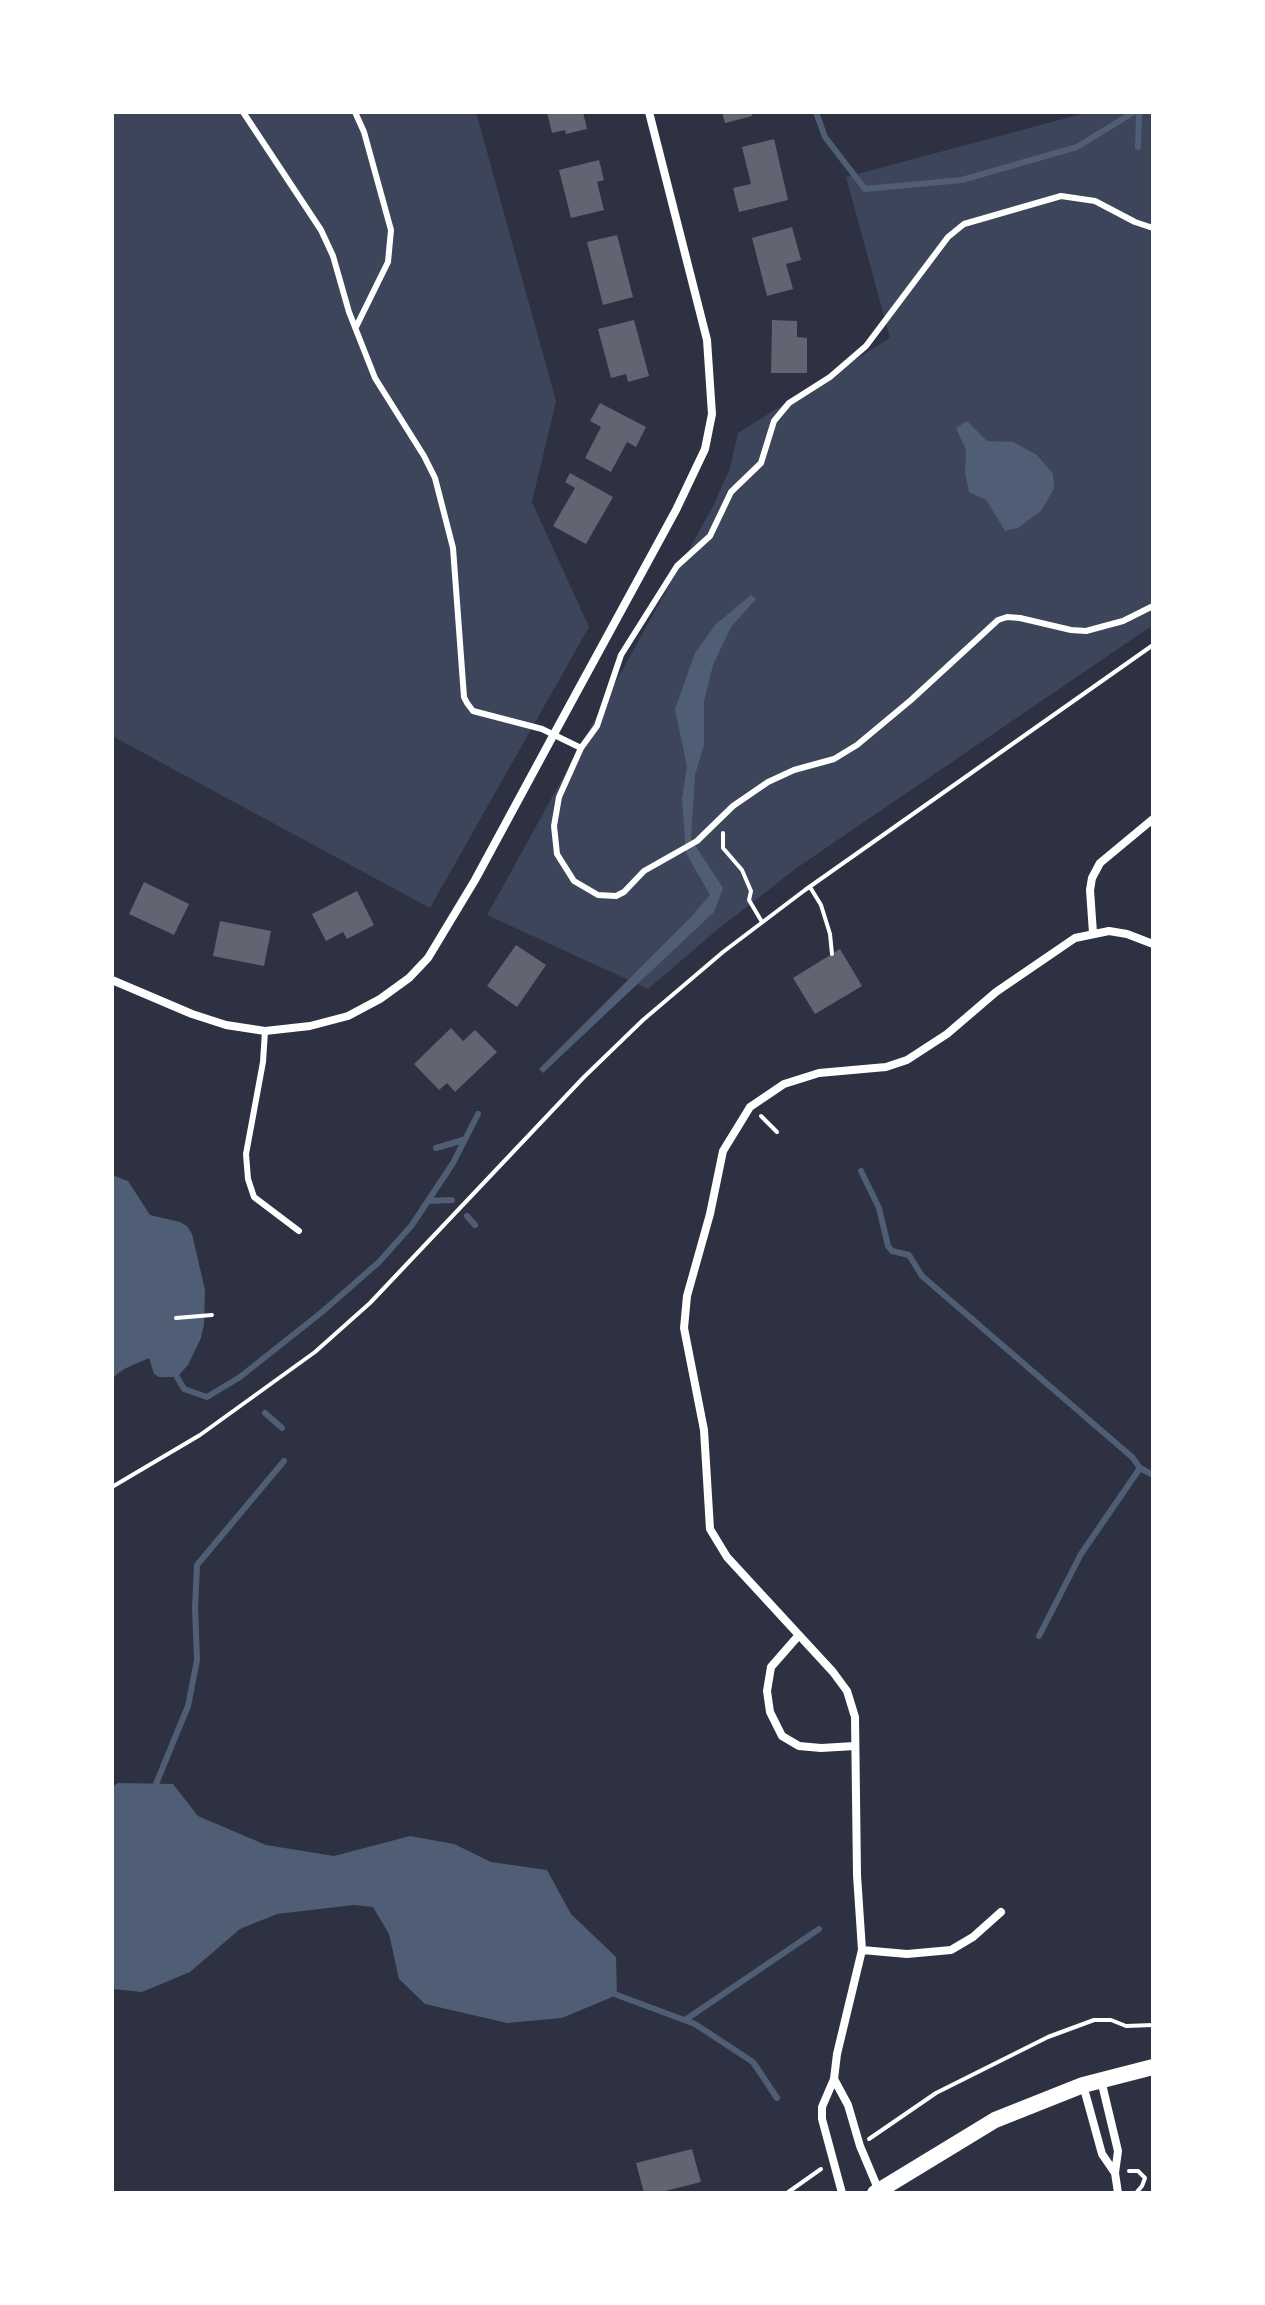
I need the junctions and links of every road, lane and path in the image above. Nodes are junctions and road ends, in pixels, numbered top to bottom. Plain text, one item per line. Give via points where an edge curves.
1 (243, 112) edge
2 (355, 112) edge
3 (649, 112) edge
4 (1153, 228) edge
5 (356, 327) junction
6 (1153, 606) edge
7 (1153, 645) edge
8 (554, 734) junction
9 (581, 748) junction
10 (733, 806) junction
11 (1153, 819) edge
12 (810, 887) junction
13 (762, 922) junction
14 (1093, 933) junction
15 (1153, 944) edge
16 (832, 954) dead end
17 (112, 980) edge
18 (265, 1031) junction
19 (750, 1107) junction
20 (777, 1132) dead end
21 (299, 1231) dead end
22 (212, 1315) dead end
23 (176, 1318) dead end
24 (112, 1487) edge
25 (799, 1635) junction
26 (855, 1746) junction
27 (1001, 1912) dead end
28 (862, 1950) junction
29 (1153, 2025) edge
30 (1153, 2067) edge
31 (834, 2079) junction
32 (1101, 2080) junction
33 (1083, 2085) junction
34 (860, 2146) junction
35 (833, 2162) junction
36 (1115, 2173) junction
37 (877, 2192) edge
38 (787, 2193) edge
39 (842, 2193) edge
40 (1118, 2193) edge
41 (1136, 2193) edge

1 - 5 lane via 321,230
2 - 5 lane via 391,230 388,262
3 - 8 street via 707,340 712,414 705,449 676,510
4 - 9 lane via 1095,201 1061,196 964,224 948,237 866,346 789,403 774,421 761,463 731,492 710,536 677,566 621,655 597,726
5 - 8 lane via 375,378 435,478 453,548 464,697 473,711
6 - 10 lane via 1086,631 1020,618 998,620 857,745 834,759 768,782
7 - 12 path
8 - 9 lane
8 - 18 street via 475,880 428,958 409,978 348,1016
9 - 10 lane via 559,797 557,854 574,881 598,895 624,892 644,871 697,841
10 - 13 path via 723,848 742,870 749,900
11 - 14 street via 1100,863 1092,878
12 - 13 path
12 - 16 path via 821,905
13 - 24 path via 683,985 584,1077 370,1303 315,1352 200,1435
14 - 15 street via 1127,934
14 - 19 street via 1049,955 907,1060 819,1073 784,1084
17 - 18 street via 192,1014
18 - 21 lane via 246,1154 248,1179 254,1197
19 - 20 path
19 - 25 street via 723,1151 684,1328 704,1430 710,1529 727,1557
22 - 23 path
25 - 26 street via 847,1691 855,1717
25 - 26 street via 771,1667 770,1712 782,1736 799,1746
26 - 28 street
27 - 28 street via 951,1950
28 - 31 street
29 - 34 path via 1094,2020 1048,2037 936,2093
30 - 32 main road
31 - 34 street
31 - 35 street via 822,2107
32 - 33 main road
32 - 36 street via 1118,2151
33 - 36 street via 1102,2154
33 - 37 main road via 995,2120
34 - 37 street
35 - 38 path
35 - 39 street
36 - 40 street
36 - 41 path via 1141,2173 1145,2180

